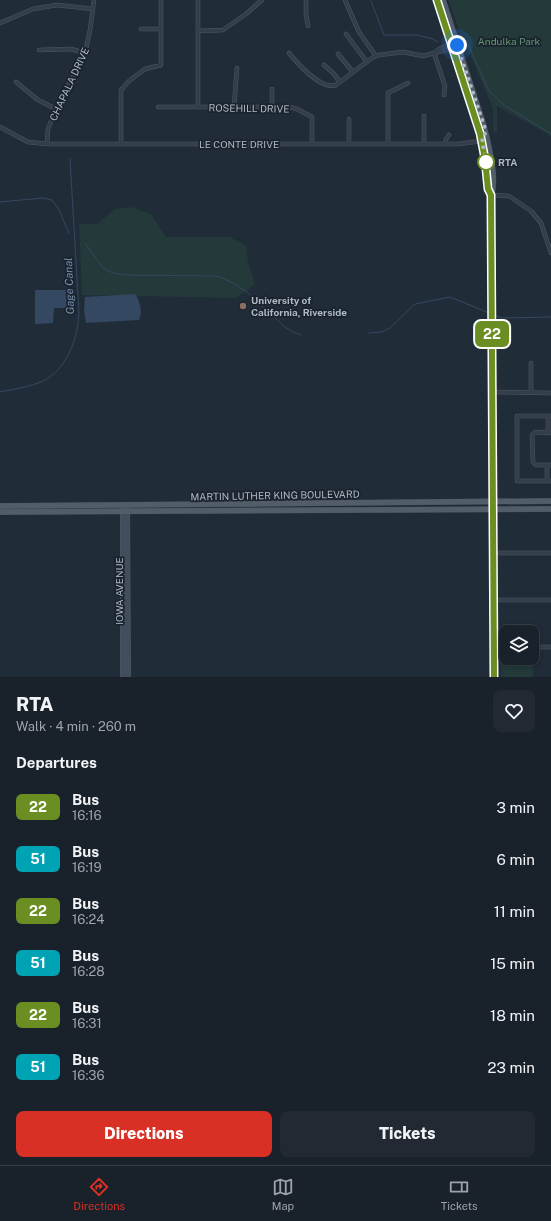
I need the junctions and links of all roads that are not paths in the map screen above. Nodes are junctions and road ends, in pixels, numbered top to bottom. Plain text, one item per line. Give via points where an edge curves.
1 (94, 0) edge
2 (160, 0) edge
3 (198, 0) edge
4 (262, 0) edge
5 (306, 0) edge
6 (345, 0) edge
7 (437, 0) edge
8 (443, 0) edge
9 (93, 9) junction
10 (0, 23) edge
11 (308, 26) dead end
12 (141, 29) dead end
13 (161, 29) junction
14 (198, 30) junction
15 (346, 34) dead end
16 (452, 46) junction
17 (39, 50) dead end
18 (85, 53) junction
19 (289, 53) dead end
20 (434, 53) junction
21 (338, 54) dead end
22 (376, 56) junction
23 (367, 62) junction
24 (324, 65) dead end
25 (237, 68) dead end
26 (353, 72) junction
27 (16, 82) dead end
28 (340, 82) junction
29 (408, 83) dead end
30 (272, 89) dead end
31 (444, 95) dead end
32 (158, 107) dead end
33 (198, 107) junction
34 (272, 107) junction
35 (234, 108) junction
36 (56, 109) junction
37 (424, 116) dead end
38 (349, 119) dead end
39 (0, 127) edge
40 (486, 131) junction
41 (449, 135) dead end
42 (482, 141) junction
43 (47, 144) junction
44 (121, 144) junction
45 (312, 144) junction
46 (349, 144) junction
47 (388, 144) junction
48 (424, 144) junction
49 (445, 144) junction
50 (491, 164) junction
51 (491, 195) junction
52 (551, 253) edge
53 (531, 363) dead end
54 (492, 392) junction
55 (530, 392) junction
56 (551, 392) edge
57 (549, 416) edge
58 (549, 432) edge
59 (549, 465) edge
60 (549, 481) edge
61 (551, 501) edge
62 (493, 502) junction
63 (0, 506) edge
64 (125, 509) junction
65 (493, 509) junction
66 (551, 509) edge
67 (0, 512) edge
68 (493, 553) junction
69 (551, 553) edge
70 (494, 600) junction
71 (551, 600) edge
72 (493, 647) junction
73 (499, 647) edge
74 (539, 647) edge
75 (551, 647) edge
76 (123, 677) edge
77 (128, 677) edge
78 (494, 677) edge

1 - 9 street, CHAPALA DRIVE
2 - 13 street
3 - 14 street
4 - 14 street via 223,30
5 - 11 street
6 - 22 street via 359,32
7 - 16 main road
8 - 40 main road
9 - 10 street via 57,6 33,9
9 - 18 street, CHAPALA DRIVE
12 - 13 street
13 - 44 street via 161,65 145,69 121,90
14 - 33 street
15 - 23 street
16 - 20 street
16 - 42 main road
17 - 18 street via 71,49
18 - 36 street, CHAPALA DRIVE
19 - 28 street via 317,80 332,86
20 - 22 street via 423,56 403,52
20 - 31 street via 445,86
21 - 26 street
22 - 23 street
23 - 26 street
24 - 28 street
25 - 35 street
26 - 28 street
27 - 36 street via 38,100
29 - 47 street via 388,93
30 - 34 street
32 - 33 street, ROSEHILL DRIVE
33 - 35 street, ROSEHILL DRIVE
34 - 35 street, ROSEHILL DRIVE
34 - 45 street, ROSEHILL DRIVE via 290,107 312,117
36 - 43 street, CHAPALA DRIVE via 48,129
37 - 48 street
38 - 46 street
39 - 43 street, LE CONTE DRIVE via 28,142
40 - 42 main road
40 - 50 main road
41 - 49 street
42 - 49 street, LE CONTE DRIVE
42 - 50 main road via 486,144
42 - 51 main road
43 - 44 street, LE CONTE DRIVE
44 - 45 street, LE CONTE DRIVE
45 - 46 street, LE CONTE DRIVE
46 - 47 street, LE CONTE DRIVE
47 - 48 street, LE CONTE DRIVE
48 - 49 street, LE CONTE DRIVE
50 - 51 main road via 494,190
51 - 52 street via 509,196 531,211 541,223
51 - 54 main road
53 - 55 street
54 - 55 street
54 - 62 main road
55 - 56 street
57 - 58 street
57 - 60 street via 516,416 517,481
58 - 59 street via 533,433 532,449 534,464
59 - 60 street
61 - 62 main road, MARTIN LUTHER KING BOULEVARD
62 - 64 main road, MARTIN LUTHER KING BOULEVARD via 309,503
62 - 65 main road
63 - 64 main road, MARTIN LUTHER KING BOULEVARD
64 - 65 main road, MARTIN LUTHER KING BOULEVARD
64 - 67 main road, MARTIN LUTHER KING BOULEVARD
64 - 76 street, IOWA AVENUE
64 - 77 street, IOWA AVENUE
65 - 66 main road, MARTIN LUTHER KING BOULEVARD
65 - 68 main road
68 - 69 street
68 - 70 main road
70 - 71 street
70 - 72 main road
72 - 73 street
72 - 78 main road
74 - 75 street

